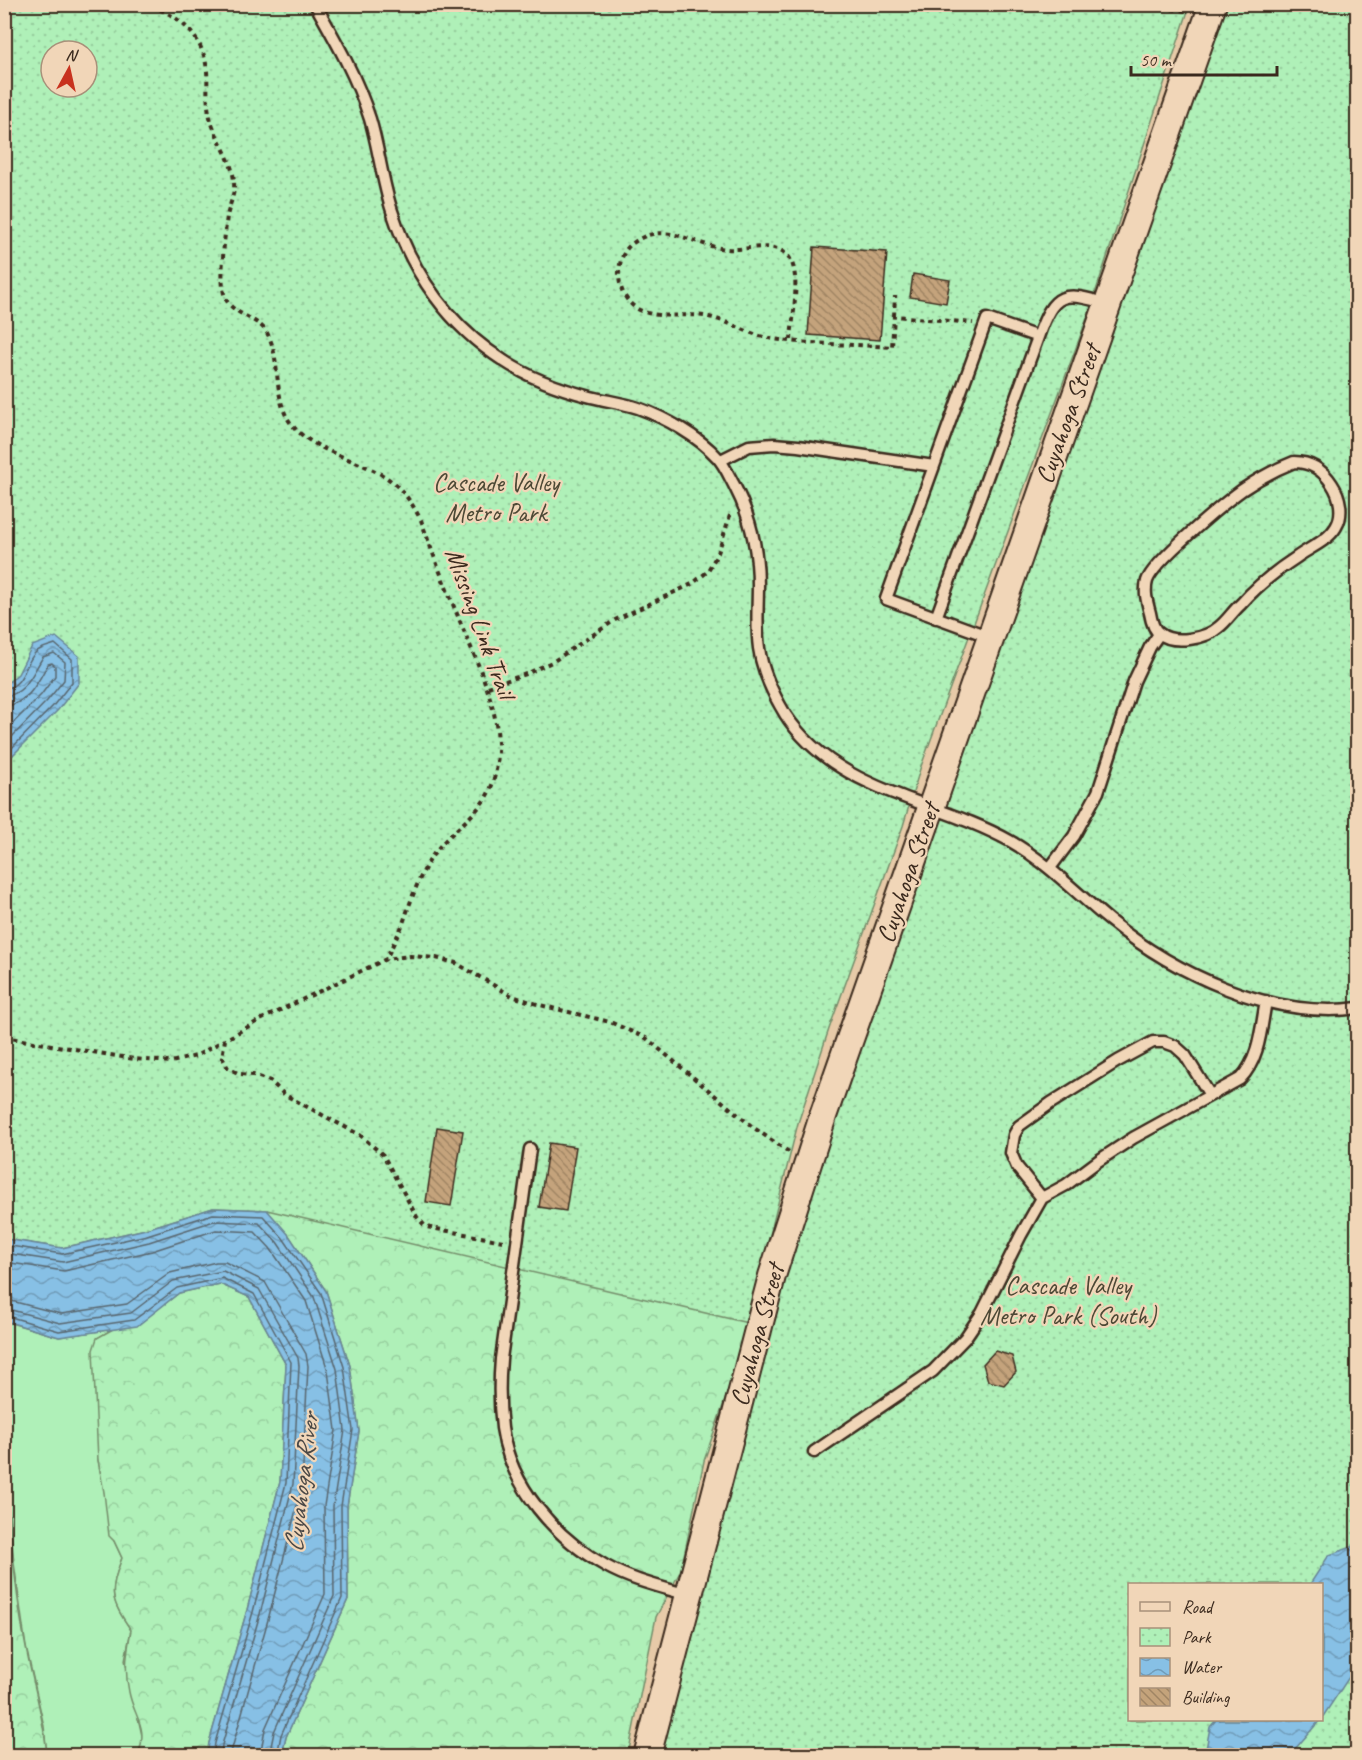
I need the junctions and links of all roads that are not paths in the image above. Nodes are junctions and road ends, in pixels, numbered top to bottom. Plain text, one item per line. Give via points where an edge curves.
1 (315, 4) edge
2 (1211, 8) edge
3 (1108, 304) junction
4 (1038, 337) junction
5 (721, 460) junction
6 (934, 466) junction
7 (936, 618) junction
8 (1159, 633) junction
9 (990, 637) junction
10 (931, 807) junction
11 (1050, 868) junction
12 (1266, 1001) junction
13 (1358, 1008) edge
14 (1210, 1095) junction
15 (530, 1149) dead end
16 (1042, 1198) junction
17 (814, 1452) dead end
18 (688, 1595) junction
19 (647, 1755) edge

1 - 5 lane via 360,91 405,246 426,285 454,321 479,344 526,375 553,387 638,408 669,422
2 - 3 street, Cuyahoga Street
3 - 4 lane via 1064,296 1051,306
3 - 9 street, Cuyahoga Street
4 - 6 lane via 987,319
4 - 7 lane
5 - 6 lane via 749,446 774,444
5 - 10 lane via 752,527 759,651 770,686 786,716 804,739 833,763 868,783
6 - 7 lane via 886,599
7 - 9 lane
8 - 8 lane via 1181,639 1219,628 1269,578 1333,532 1340,516 1339,499 1322,472 1305,462 1281,468 1242,490 1174,548 1147,580 1146,600
8 - 11 lane via 1134,681 1098,792 1074,836
9 - 10 street, Cuyahoga Street
10 - 11 lane via 1005,838
10 - 18 street, Cuyahoga Street via 847,1043 772,1276
11 - 12 lane via 1107,919 1174,965
12 - 13 lane via 1327,1010
12 - 14 lane via 1249,1070
14 - 16 lane via 1133,1138
14 - 16 lane via 1175,1046 1153,1042 1118,1061 1051,1103 1019,1126 1014,1135 1011,1153 1017,1167
15 - 18 lane via 501,1359 499,1391 508,1454 542,1514 580,1551 626,1575
16 - 17 lane via 965,1338 933,1371
18 - 19 street, Cuyahoga Street

